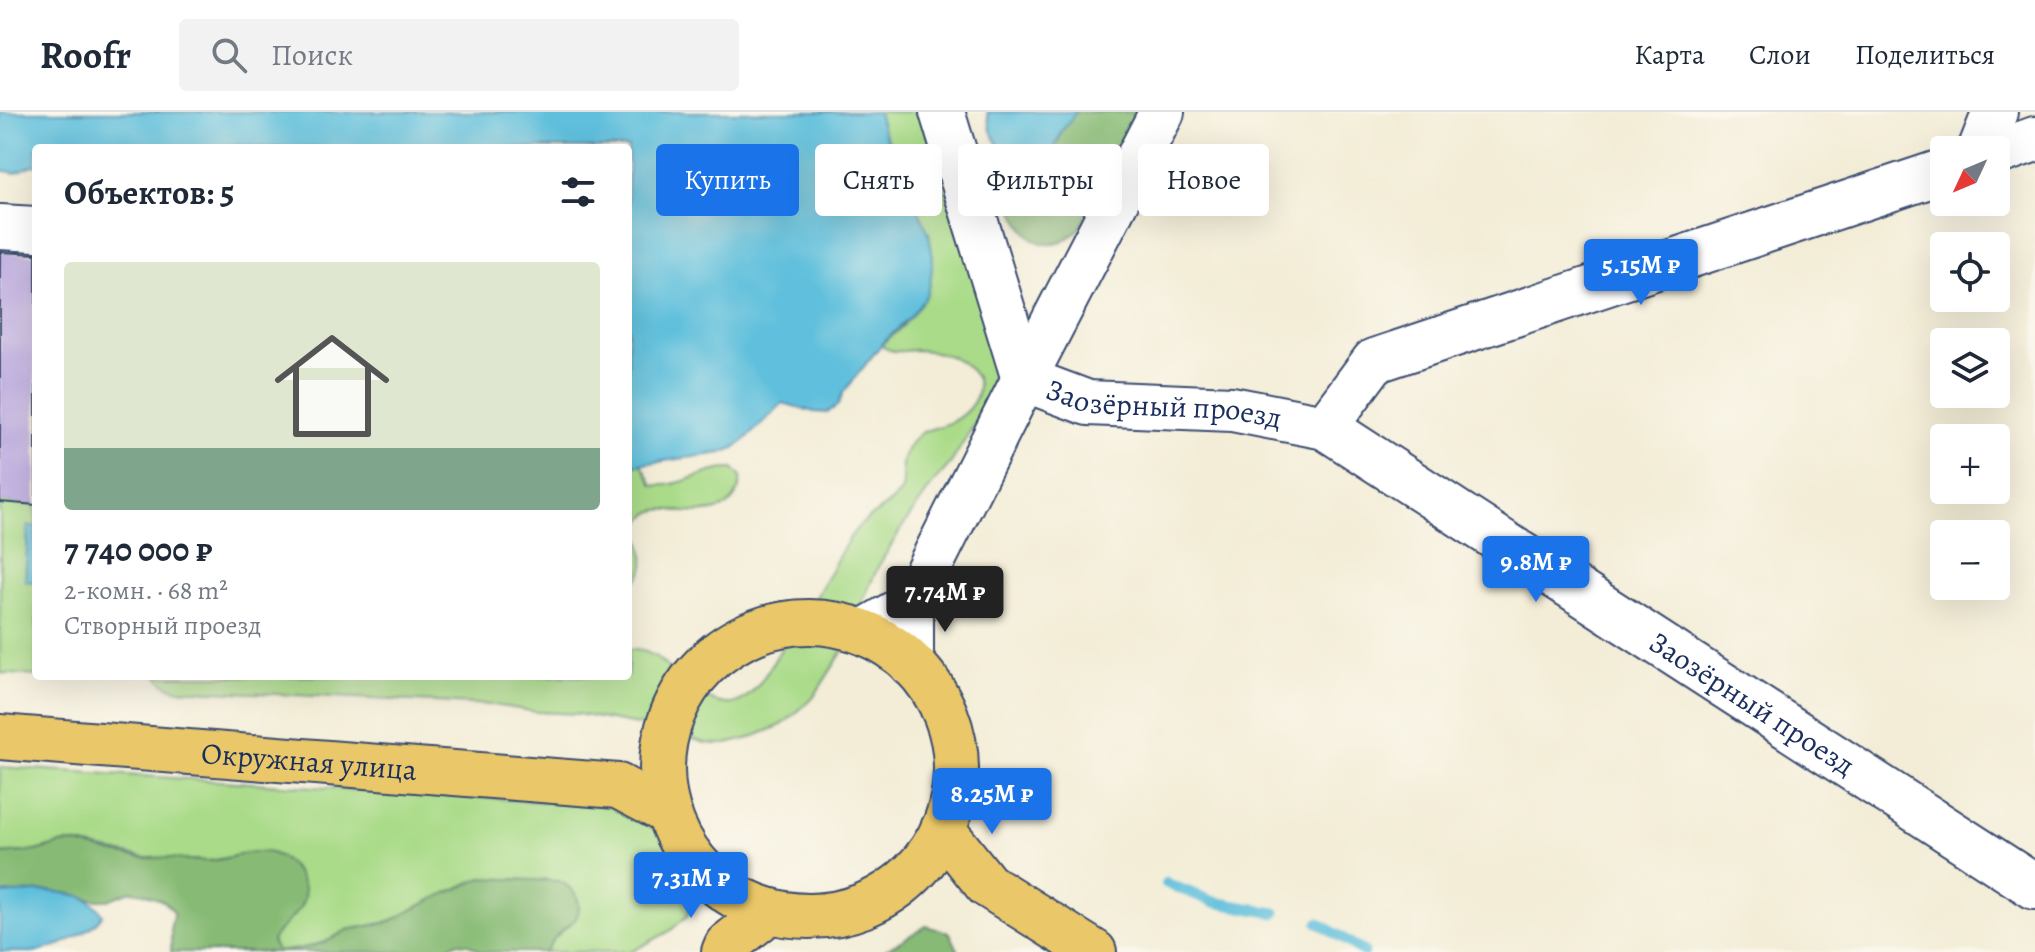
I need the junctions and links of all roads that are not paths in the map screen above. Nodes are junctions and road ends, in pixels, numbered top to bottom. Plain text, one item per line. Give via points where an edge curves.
1 (942, 112) edge
2 (1162, 112) edge
3 (1995, 112) edge
4 (1986, 136) edge
5 (2035, 139) edge
6 (2010, 148) edge
7 (1930, 176) edge
8 (0, 227) edge
9 (32, 229) edge
10 (1024, 379) junction
11 (1325, 427) junction
12 (911, 604) junction
13 (863, 632) junction
14 (911, 664) junction
15 (0, 737) edge
16 (662, 761) junction
17 (618, 786) junction
18 (669, 813) junction
19 (944, 831) junction
20 (916, 872) junction
21 (987, 885) junction
22 (722, 887) junction
23 (2035, 887) edge
24 (770, 911) junction
25 (726, 948) edge
26 (1094, 952) edge

1 - 10 street
2 - 10 street
3 - 4 street
5 - 6 street
7 - 11 street via 1374,361
8 - 9 street
10 - 11 street, Заозёрный проезд via 1088,403 1232,409
10 - 12 street
11 - 23 street, Заозёрный проезд
12 - 13 street
12 - 14 street
13 - 14 main road
13 - 16 main road via 809,621 761,629 719,651 686,686 666,729
14 - 19 main road via 932,687 953,733 957,783
15 - 17 main road, Окружная улица
16 - 17 main road
16 - 18 main road
17 - 18 main road
18 - 22 main road via 695,865
19 - 20 main road
19 - 21 main road
20 - 21 main road
20 - 24 main road via 876,902 828,917
21 - 26 main road
22 - 24 main road
22 - 25 main road
24 - 25 main road

